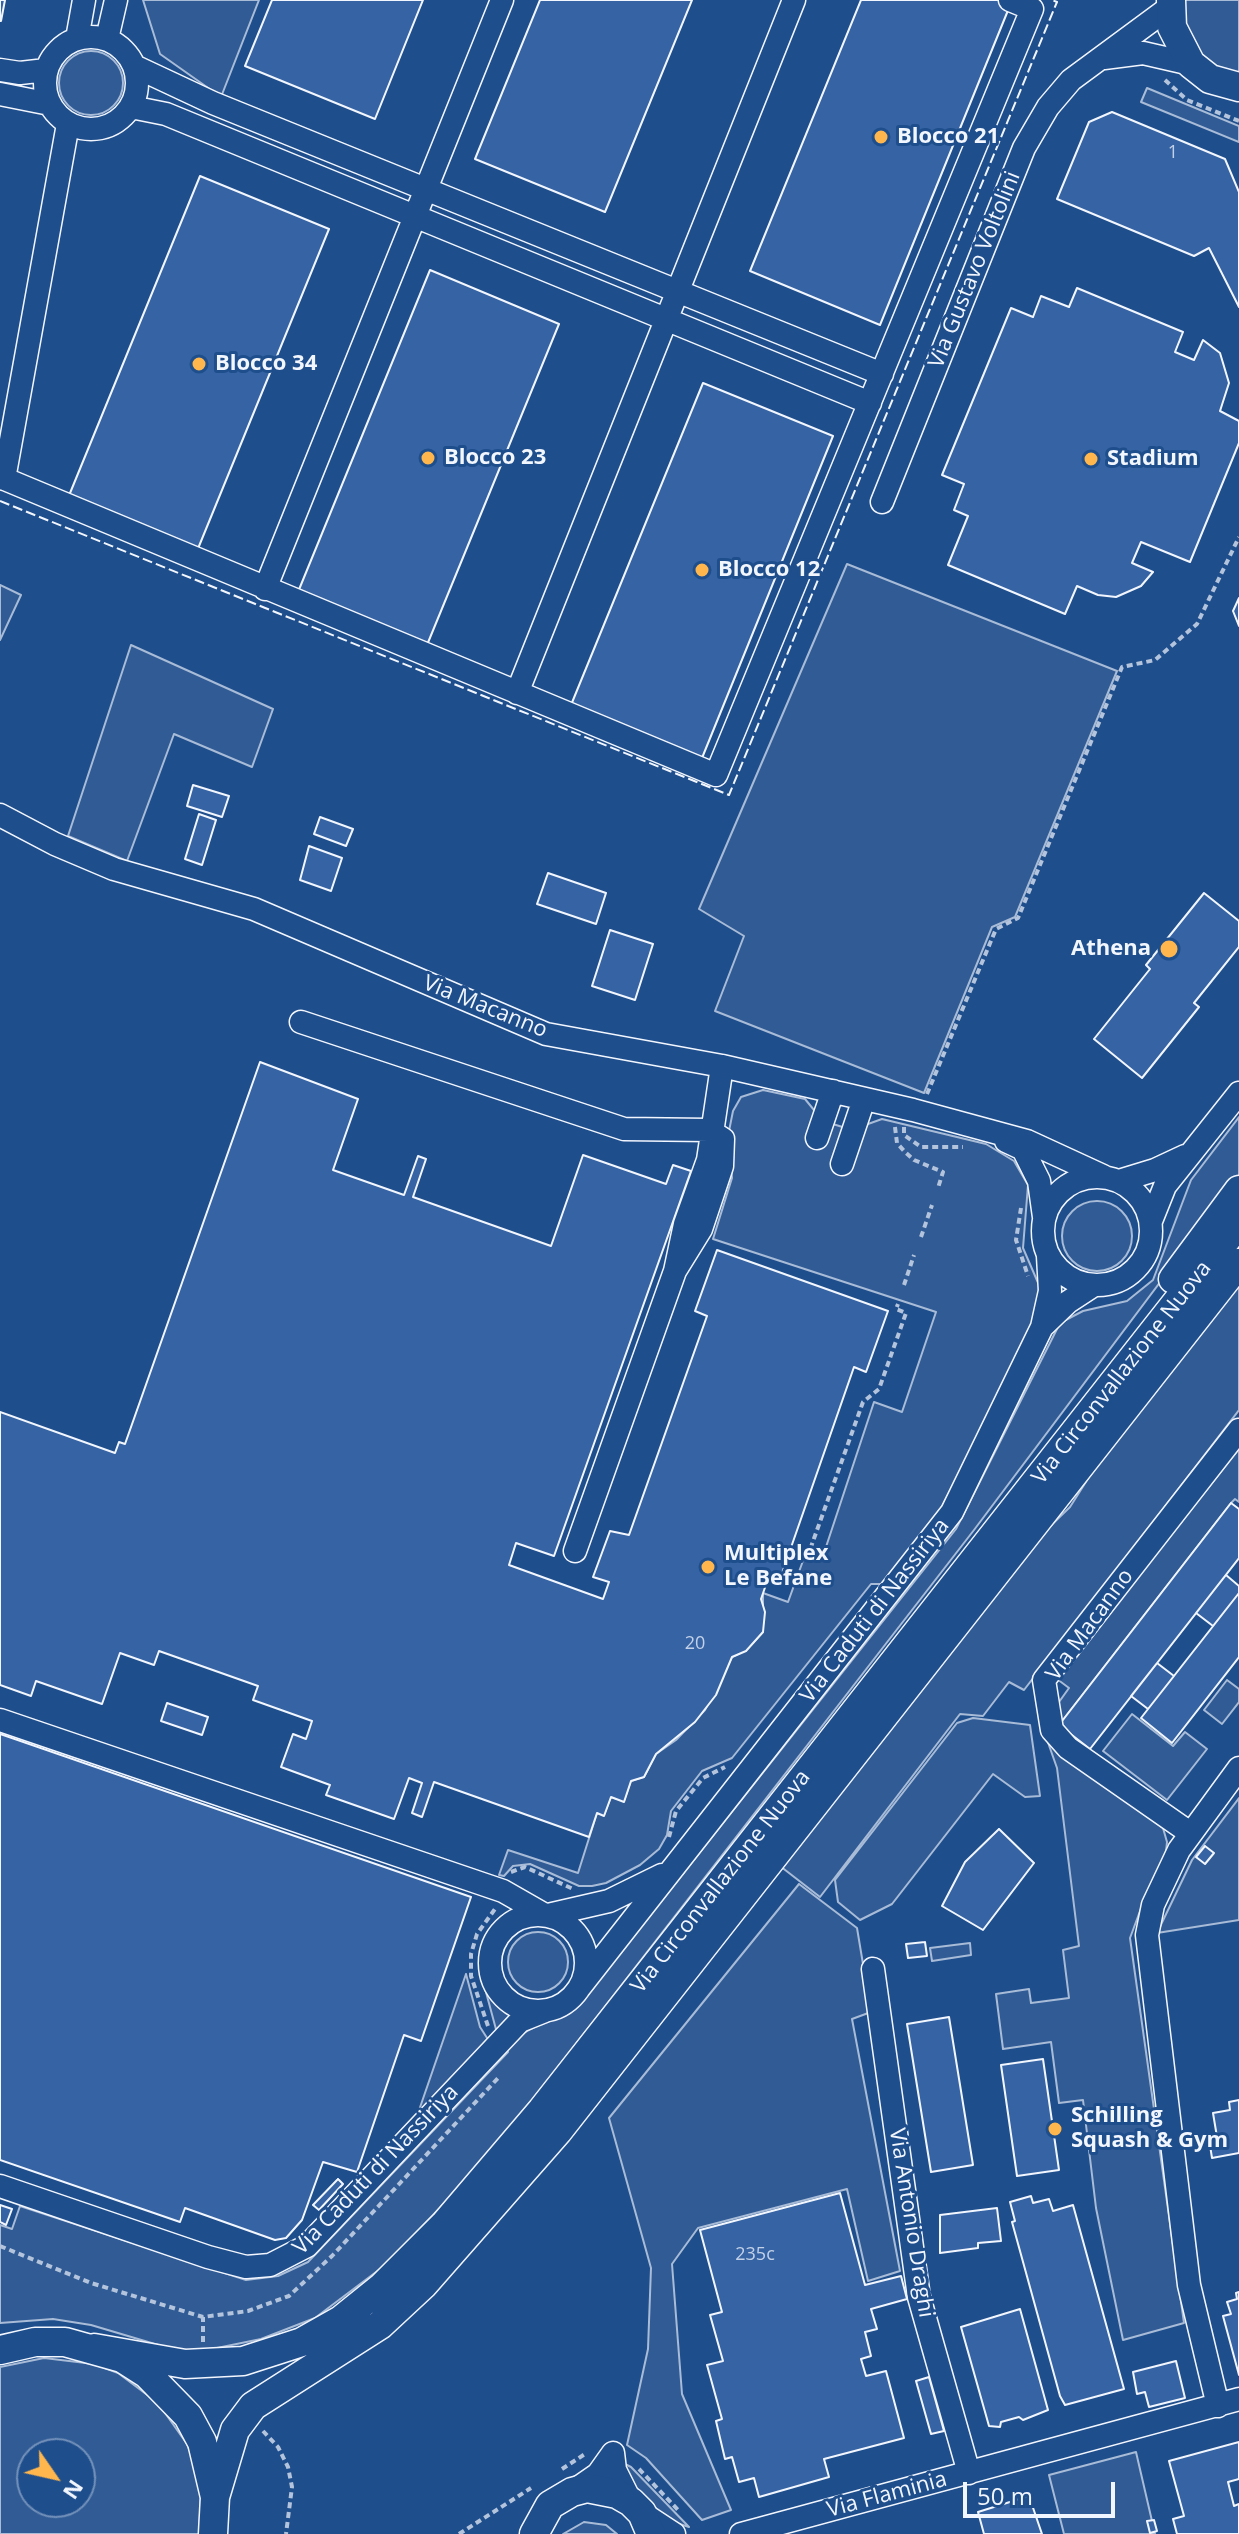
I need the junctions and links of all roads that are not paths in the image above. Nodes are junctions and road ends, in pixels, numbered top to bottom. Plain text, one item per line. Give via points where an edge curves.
1 (84, 0) edge
2 (116, 0) edge
3 (502, 0) edge
4 (794, 0) edge
5 (1010, 0) edge
6 (1171, 3) edge
7 (77, 39) junction
8 (107, 39) junction
9 (1099, 58) junction
10 (1191, 64) junction
11 (134, 66) junction
12 (0, 70) edge
13 (46, 70) junction
14 (1237, 88) edge
15 (0, 94) edge
16 (50, 104) junction
17 (131, 107) junction
18 (68, 124) junction
19 (426, 190) junction
20 (415, 217) junction
21 (678, 291) junction
22 (666, 320) junction
23 (882, 374) junction
24 (870, 403) junction
25 (2, 478) edge
26 (882, 502) dead end
27 (265, 589) junction
28 (517, 693) junction
29 (0, 815) edge
30 (301, 1022) dead end
31 (722, 1066) junction
32 (833, 1091) junction
33 (1239, 1093) edge
34 (864, 1099) junction
35 (709, 1130) junction
36 (991, 1134) junction
37 (817, 1138) dead end
38 (1190, 1153) junction
39 (842, 1164) dead end
40 (1111, 1178) junction
41 (1239, 1190) edge
42 (1044, 1217) junction
43 (1151, 1221) junction
44 (1239, 1223) edge
45 (1048, 1256) junction
46 (1239, 1263) edge
47 (1094, 1285) junction
48 (1042, 1327) junction
49 (1239, 1430) edge
50 (1046, 1469) junction
51 (575, 1551) dead end
52 (0, 1720) edge
53 (1239, 1768) edge
54 (1190, 1833) junction
55 (670, 1870) junction
56 (547, 1915) junction
57 (873, 1969) dead end
58 (576, 1992) junction
59 (545, 2011) junction
60 (0, 2186) edge
61 (0, 2337) edge
62 (35, 2342) junction
63 (94, 2348) junction
64 (0, 2350) edge
65 (1228, 2403) edge
66 (969, 2473) junction
67 (560, 2484) junction
68 (215, 2497) junction
69 (641, 2516) edge
70 (679, 2525) edge
71 (533, 2532) edge
72 (213, 2534) edge
73 (228, 2534) edge
74 (741, 2534) edge

1 - 7 street
2 - 8 street
3 - 19 street
4 - 21 street
5 - 23 street via 1032,9
6 - 9 street, Via Gustavo Voltolini via 1138,34
6 - 10 main road via 1172,27
7 - 8 street
7 - 13 street via 64,46
8 - 11 street via 120,46
9 - 10 street via 1143,53
9 - 26 street, Via Gustavo Voltolini via 1055,98 1024,148
10 - 14 main road via 1210,79
11 - 17 street via 138,86
11 - 19 street
12 - 13 street
13 - 16 street
15 - 16 street
16 - 18 street
17 - 18 street via 114,125 99,130
17 - 20 street via 166,114
18 - 25 street
19 - 20 street
19 - 21 street
20 - 22 street
20 - 27 street
21 - 22 street
21 - 23 street
22 - 24 street
22 - 28 street
23 - 24 street
24 - 28 street via 716,775
25 - 27 street
27 - 28 street
29 - 31 street, Via Macanno via 114,869 254,909 546,1034
30 - 35 street via 624,1129
31 - 32 street, Via Macanno
31 - 35 street
32 - 34 street, Via Macanno
32 - 37 street
33 - 38 street
34 - 36 street, Via Macanno
34 - 39 street
35 - 51 street via 723,1139 722,1166 701,1229 675,1271
36 - 40 street, Via Macanno via 1027,1141
36 - 42 street, Via Macanno via 1023,1149 1039,1181
38 - 40 street via 1155,1170
38 - 43 street via 1165,1186
40 - 42 street via 1072,1182 1055,1196
40 - 43 street, Via Macanno via 1131,1188
41 - 50 main road via 1193,1249
42 - 45 street, Via Macanno
43 - 47 street via 1142,1261 1126,1276
44 - 50 main road, Via Circonvallazione Nuova
45 - 47 street via 1060,1271
45 - 48 street, Via Caduti di Nassiriya via 1050,1291
46 - 68 main road, Via Circonvallazione Nuova via 558,2131 423,2285 380,2325 253,2406 235,2430
47 - 48 street, Via Caduti di Nassiriya
48 - 55 street, Via Caduti di Nassiriya via 952,1512
49 - 54 street, Via Macanno via 1044,1680 1052,1730 1068,1748
50 - 63 main road, Via Circonvallazione Nuova via 542,2110 444,2225 382,2287 302,2342 243,2361 185,2364
52 - 56 street via 503,1891
53 - 54 street
54 - 65 street, Via Flaminia via 1153,1905 1147,1935 1189,2285
55 - 56 street, Via Caduti di Nassiriya via 609,1901
55 - 58 street, Via Caduti di Nassiriya
56 - 58 street via 569,1926 583,1945 586,1969
56 - 59 street, Via Caduti di Nassiriya via 507,1925 493,1945 489,1966 507,2000 526,2010
57 - 66 street, Via Antonio Draghi via 919,2297
58 - 59 street, Via Caduti di Nassiriya
59 - 60 street, Via Caduti di Nassiriya via 520,2021 307,2246 270,2265 246,2267 208,2257
61 - 62 street
62 - 63 main road, Via Circonvallazione Nuova
62 - 64 main road, Via Circonvallazione Nuova
63 - 68 main road, Via Circonvallazione Nuova via 147,2374 169,2393 202,2442
65 - 66 street, Via Flaminia
66 - 74 street, Via Flaminia
67 - 69 main road via 602,2489
67 - 69 street via 598,2474 613,2453 618,2479
67 - 71 main road
68 - 72 main road, Via Circonvallazione Nuova
68 - 73 main road
69 - 70 street

